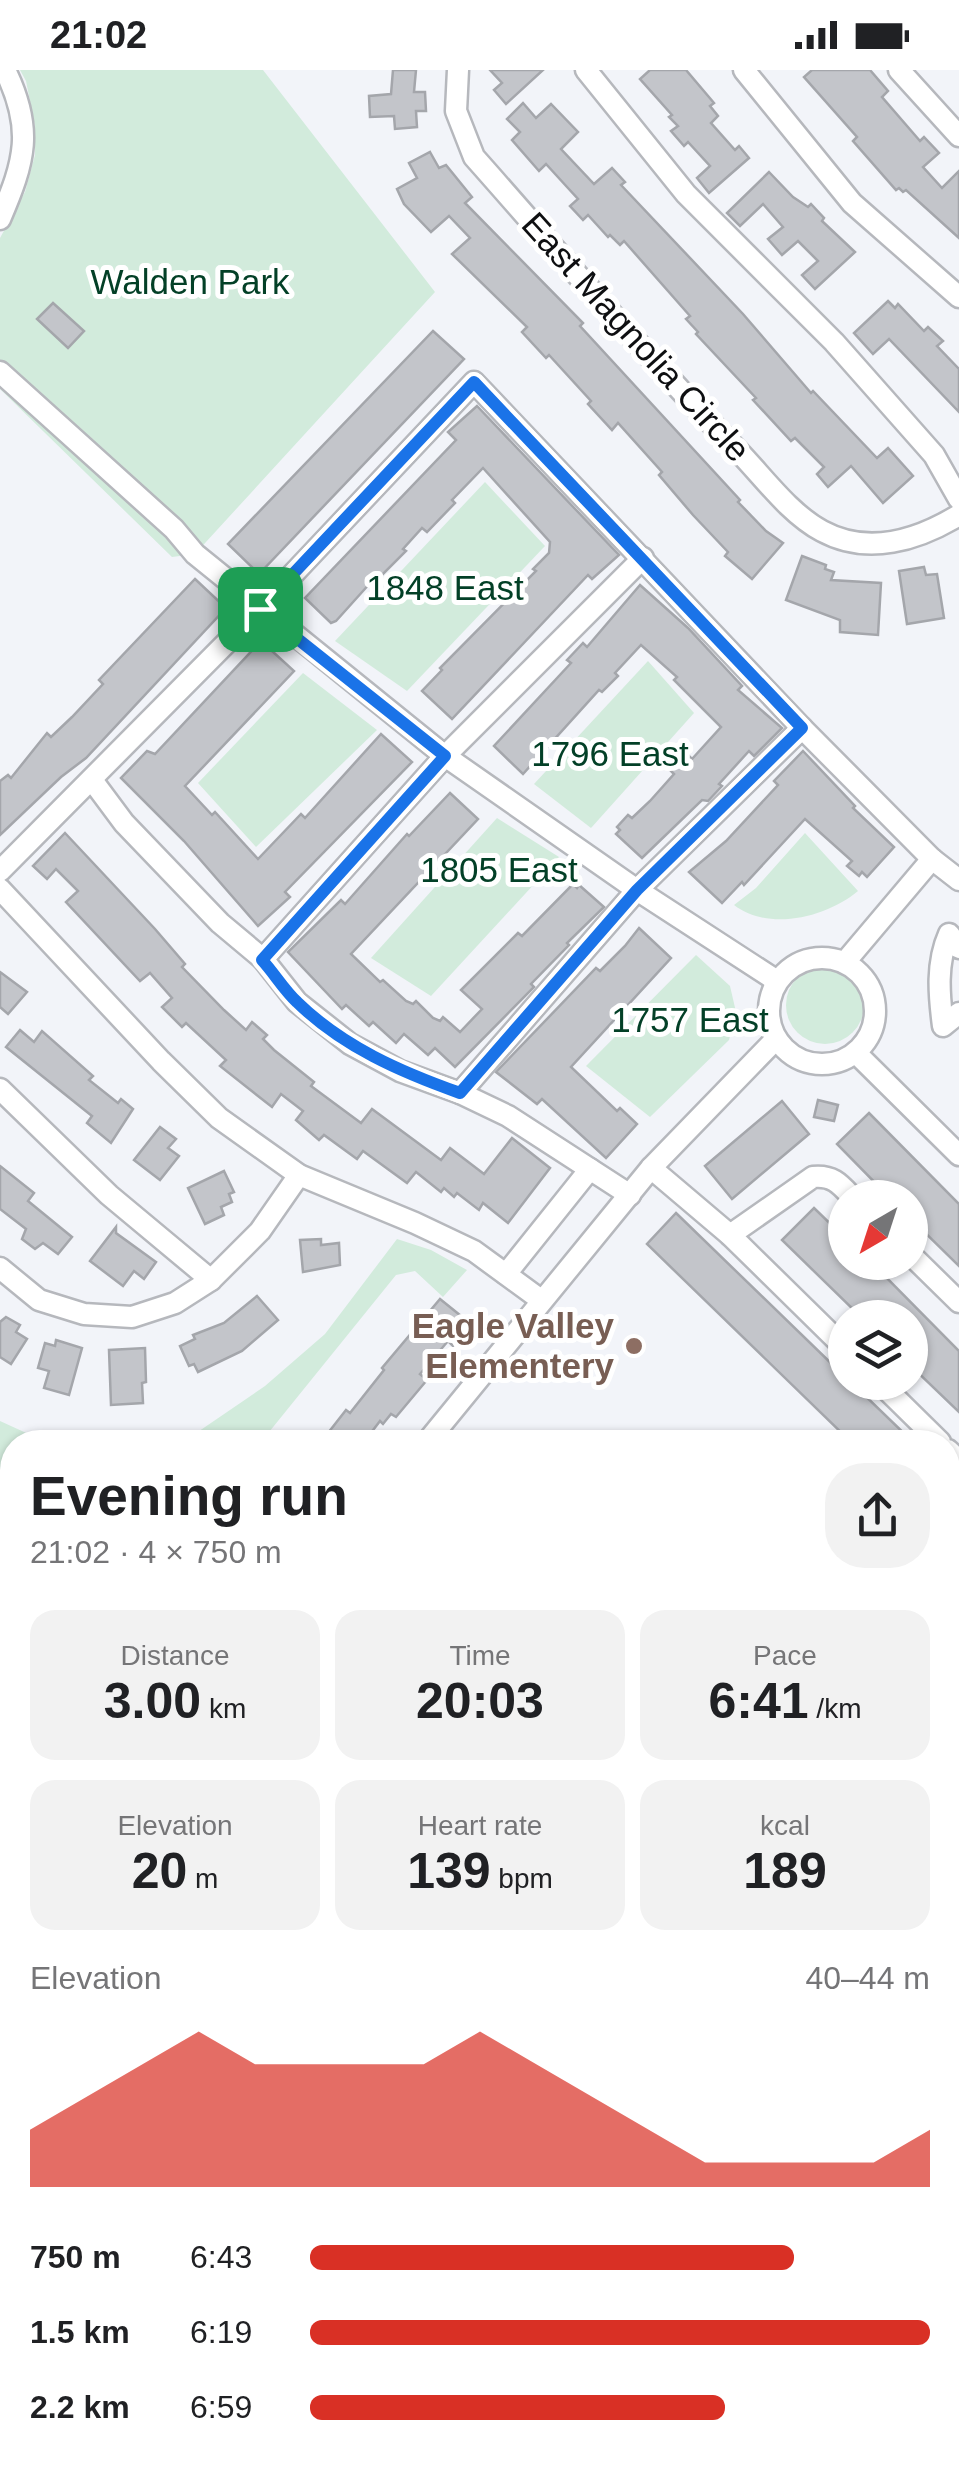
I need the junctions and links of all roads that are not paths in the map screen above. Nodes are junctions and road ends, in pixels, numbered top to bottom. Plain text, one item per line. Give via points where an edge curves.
1 (458, 70) edge
2 (586, 70) edge
3 (744, 70) edge
4 (899, 70) edge
5 (10, 80) edge
6 (959, 136) edge
7 (0, 219) edge
8 (959, 297) edge
9 (0, 372) edge
10 (959, 499) edge
11 (951, 520) edge
12 (643, 558) junction
13 (260, 609) junction
14 (802, 728) junction
15 (445, 756) junction
16 (92, 780) junction
17 (932, 858) junction
18 (0, 871) edge
19 (959, 880) edge
20 (0, 889) edge
21 (637, 890) junction
22 (959, 948) edge
23 (262, 960) junction
24 (844, 962) junction
25 (777, 981) junction
26 (959, 1012) edge
27 (776, 1039) junction
28 (856, 1053) junction
29 (0, 1089) edge
30 (460, 1093) junction
31 (959, 1155) edge
32 (651, 1168) junction
33 (590, 1169) junction
34 (299, 1175) junction
35 (835, 1180) edge
36 (630, 1195) junction
37 (730, 1235) junction
38 (0, 1268) edge
39 (928, 1272) edge
40 (506, 1274) junction
41 (211, 1280) junction
42 (541, 1300) junction
43 (959, 1302) edge
44 (828, 1331) edge
45 (897, 1400) edge
46 (437, 1430) edge
47 (928, 1430) edge

1 - 11 street, East Magnolia Circle via 456,112 474,158 805,518 820,530 878,544 928,534
2 - 10 street via 686,194 934,454
3 - 8 street via 852,202
4 - 6 street
5 - 7 street via 24,144
9 - 13 street
12 - 13 street via 474,382
12 - 14 street
12 - 15 street
13 - 15 street
13 - 16 street
14 - 17 street
14 - 21 street
15 - 21 street
15 - 23 street
16 - 18 street
16 - 23 street via 135,835
17 - 19 street
17 - 24 street
20 - 34 street via 219,1118
21 - 25 street
21 - 30 street
22 - 26 street via 949,934 938,987 943,1026
23 - 30 street via 297,1002 350,1044 400,1072
24 - 25 street via 810,958
24 - 28 street via 865,979 876,1009 868,1039
25 - 27 street via 768,1007
27 - 28 street via 805,1062 827,1064
27 - 32 street
28 - 31 street
29 - 41 street via 109,1195
30 - 33 street
32 - 36 street
32 - 37 street
33 - 36 street
33 - 40 street
34 - 40 street via 416,1223
34 - 41 street via 260,1231
35 - 37 street via 813,1177
36 - 42 street
37 - 44 street
38 - 41 street via 39,1300 84,1314 132,1317 175,1303
39 - 43 street
40 - 42 street
42 - 46 street
45 - 47 street

